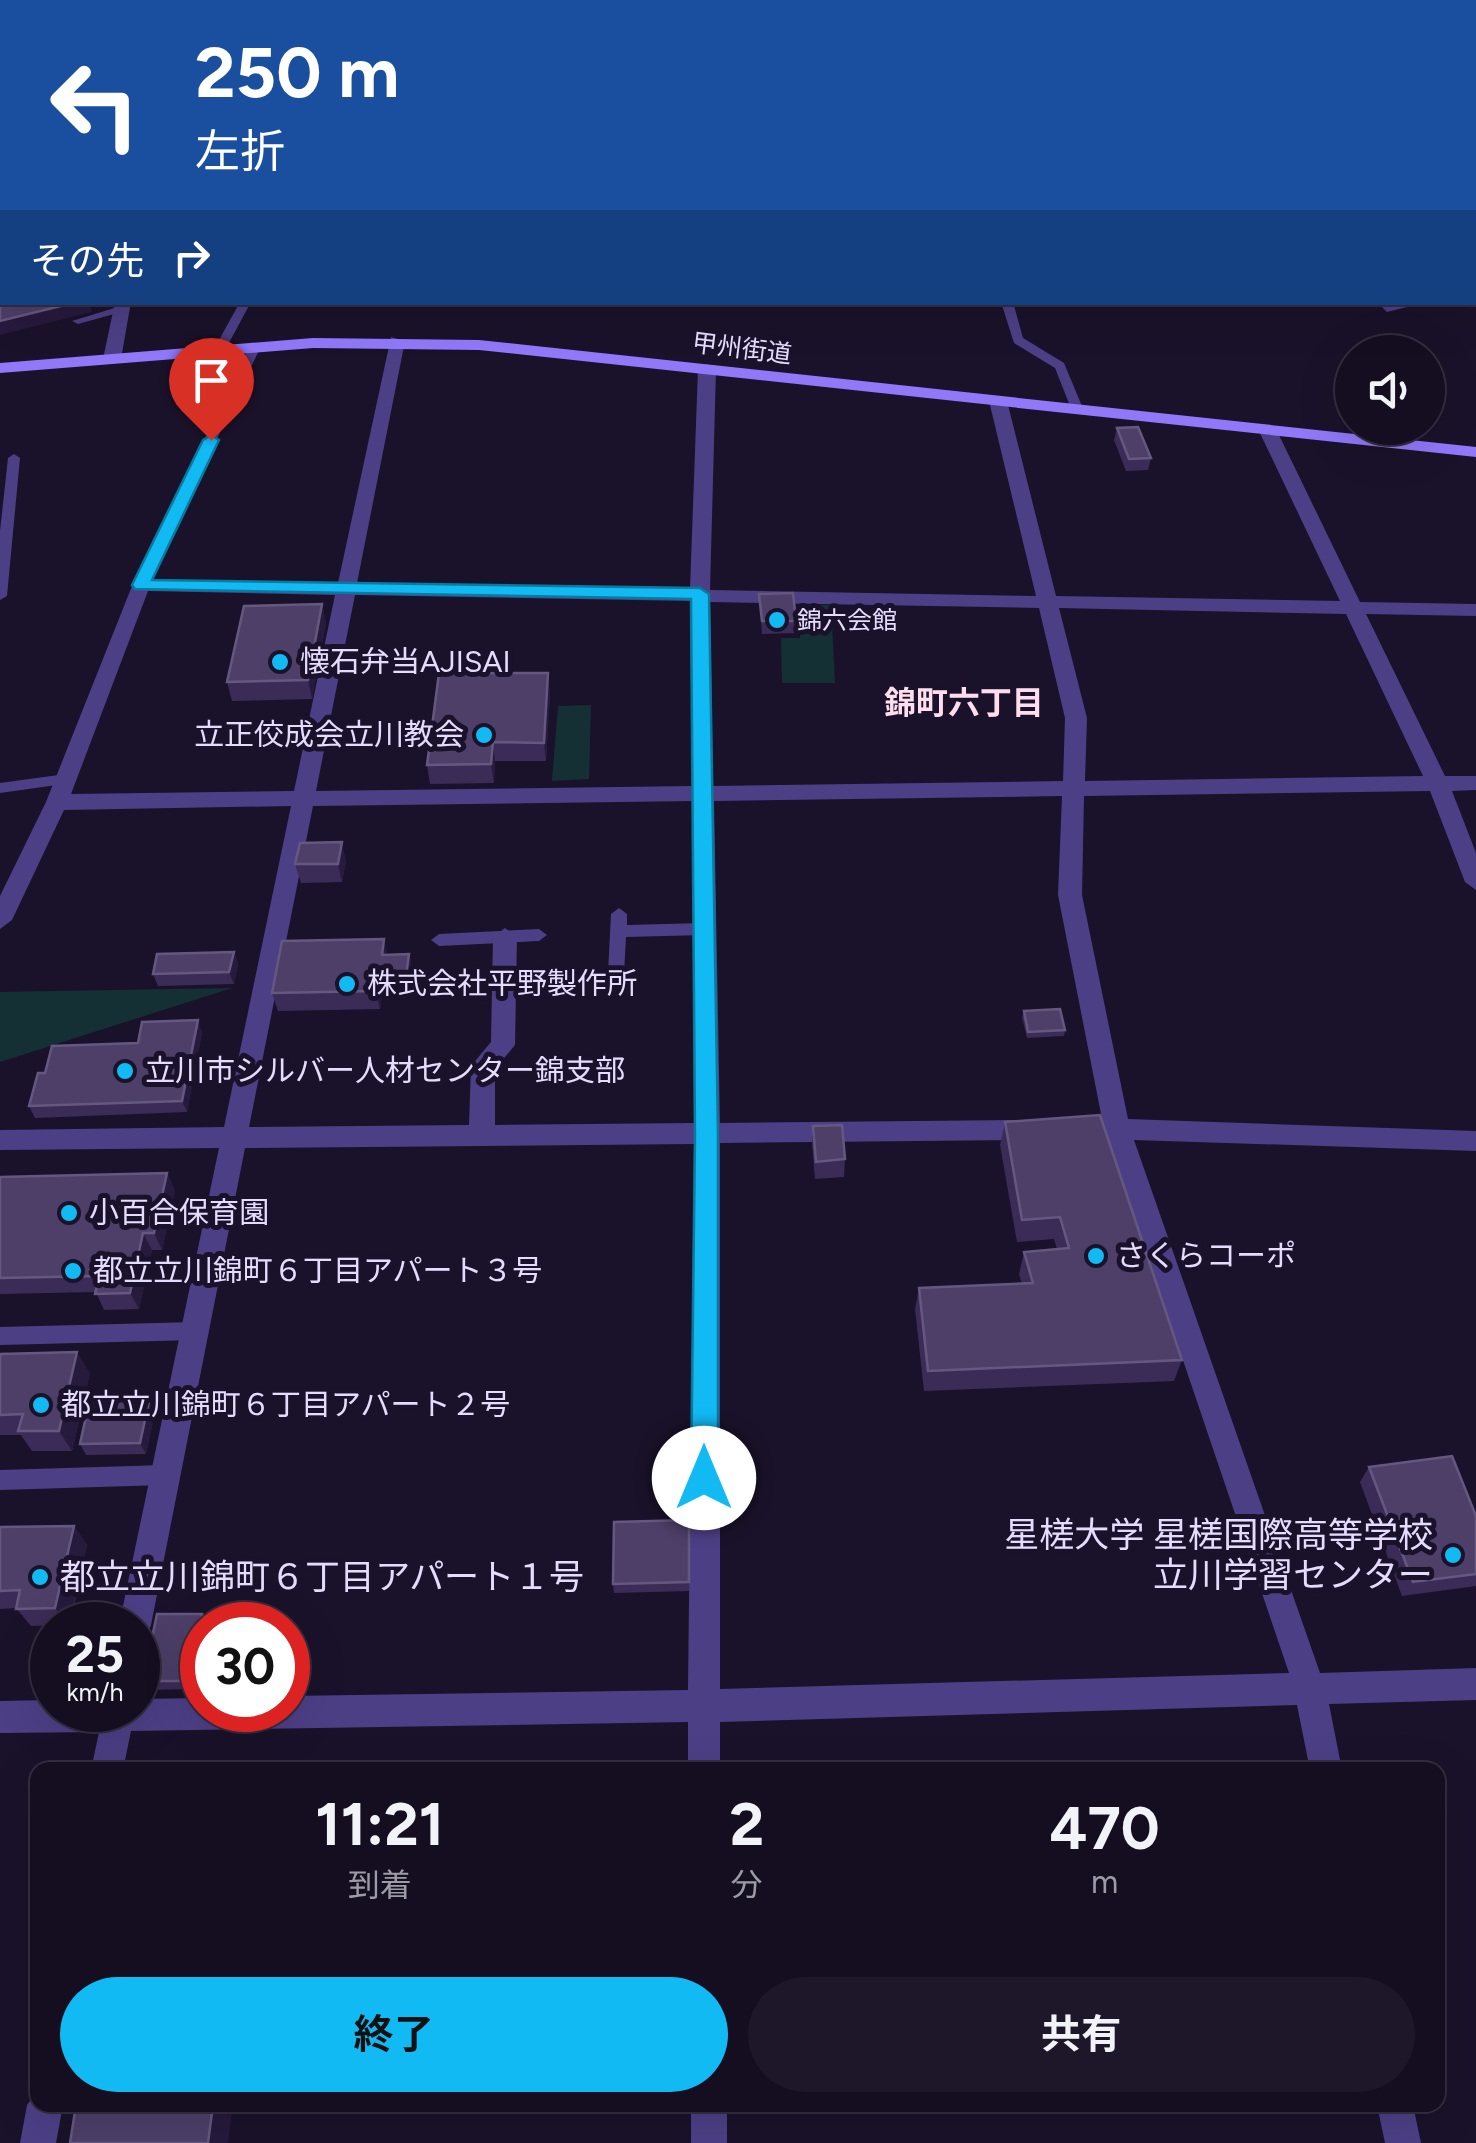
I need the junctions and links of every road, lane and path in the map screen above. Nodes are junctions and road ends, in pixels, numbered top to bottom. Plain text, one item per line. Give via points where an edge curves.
1 (244, 305) edge
2 (1007, 305) edge
3 (1384, 305) edge
4 (1407, 305) edge
5 (122, 306) edge
6 (78, 321) edge
7 (396, 341) junction
8 (255, 346) junction
9 (220, 349) junction
10 (112, 359) junction
11 (0, 368) edge
12 (706, 369) junction
13 (998, 401) junction
14 (1078, 410) junction
15 (1268, 431) junction
16 (1476, 452) edge
17 (14, 458) dead end
18 (141, 585) junction
19 (345, 589) junction
20 (700, 594) junction
21 (0, 596) edge
22 (1050, 603) junction
23 (1350, 608) junction
24 (1476, 610) edge
25 (66, 779) junction
26 (1476, 783) edge
27 (1438, 784) junction
28 (0, 788) edge
29 (1074, 790) junction
30 (702, 794) junction
31 (304, 798) junction
32 (57, 802) junction
33 (1476, 882) edge
34 (0, 920) edge
35 (704, 929) junction
36 (538, 935) dead end
37 (505, 937) junction
38 (439, 940) dead end
39 (616, 973) dead end
40 (1116, 1129) junction
41 (707, 1136) junction
42 (482, 1138) junction
43 (0, 1140) edge
44 (236, 1140) junction
45 (1476, 1141) edge
46 (196, 1331) junction
47 (0, 1336) edge
48 (164, 1475) junction
49 (0, 1480) edge
50 (139, 1602) edge
51 (1476, 1684) edge
52 (1310, 1688) junction
53 (703, 1706) junction
54 (160, 1713) edge
55 (30, 1716) edge
56 (0, 1717) edge
57 (115, 1732) edge
58 (109, 1762) edge
59 (704, 1762) edge
60 (1324, 1762) edge
61 (44, 2112) edge
62 (708, 2112) edge
63 (1397, 2112) edge
64 (38, 2143) edge
65 (709, 2143) edge
66 (1403, 2143) edge

1 - 9 lane
2 - 14 lane via 1018,340 1060,366
3 - 4 lane
5 - 6 lane
5 - 10 street
7 - 8 main road, 甲州街道
7 - 12 main road, 甲州街道
7 - 19 street
8 - 9 main road, 甲州街道
8 - 18 lane
9 - 10 main road, 甲州街道
10 - 11 main road, 甲州街道
12 - 13 main road, 甲州街道
12 - 20 street
13 - 14 main road, 甲州街道
13 - 22 street
14 - 15 main road, 甲州街道
15 - 16 main road, 甲州街道
15 - 23 street
17 - 21 lane
18 - 19 street
18 - 25 street
19 - 20 street
19 - 31 street
20 - 22 street
20 - 30 street
22 - 23 street
22 - 29 street via 1076,718
23 - 24 street
23 - 27 street
25 - 28 lane
25 - 32 street
26 - 27 street
27 - 29 street
27 - 33 street
29 - 30 street
29 - 40 street via 1070,896
30 - 31 street
30 - 35 street
31 - 32 street
31 - 44 street
32 - 34 street
35 - 39 lane via 618,922
35 - 41 street
36 - 37 lane
37 - 38 lane
37 - 42 street via 503,1045 483,1066
40 - 41 street
40 - 45 street
40 - 52 street
41 - 42 street
41 - 53 street
42 - 44 street
43 - 44 street
44 - 46 street
46 - 47 lane
46 - 48 street
48 - 49 lane
48 - 50 street
51 - 52 street
52 - 53 street
52 - 60 street
53 - 54 street
53 - 59 street
55 - 56 street
57 - 58 street
61 - 64 street
62 - 65 street
63 - 66 street

